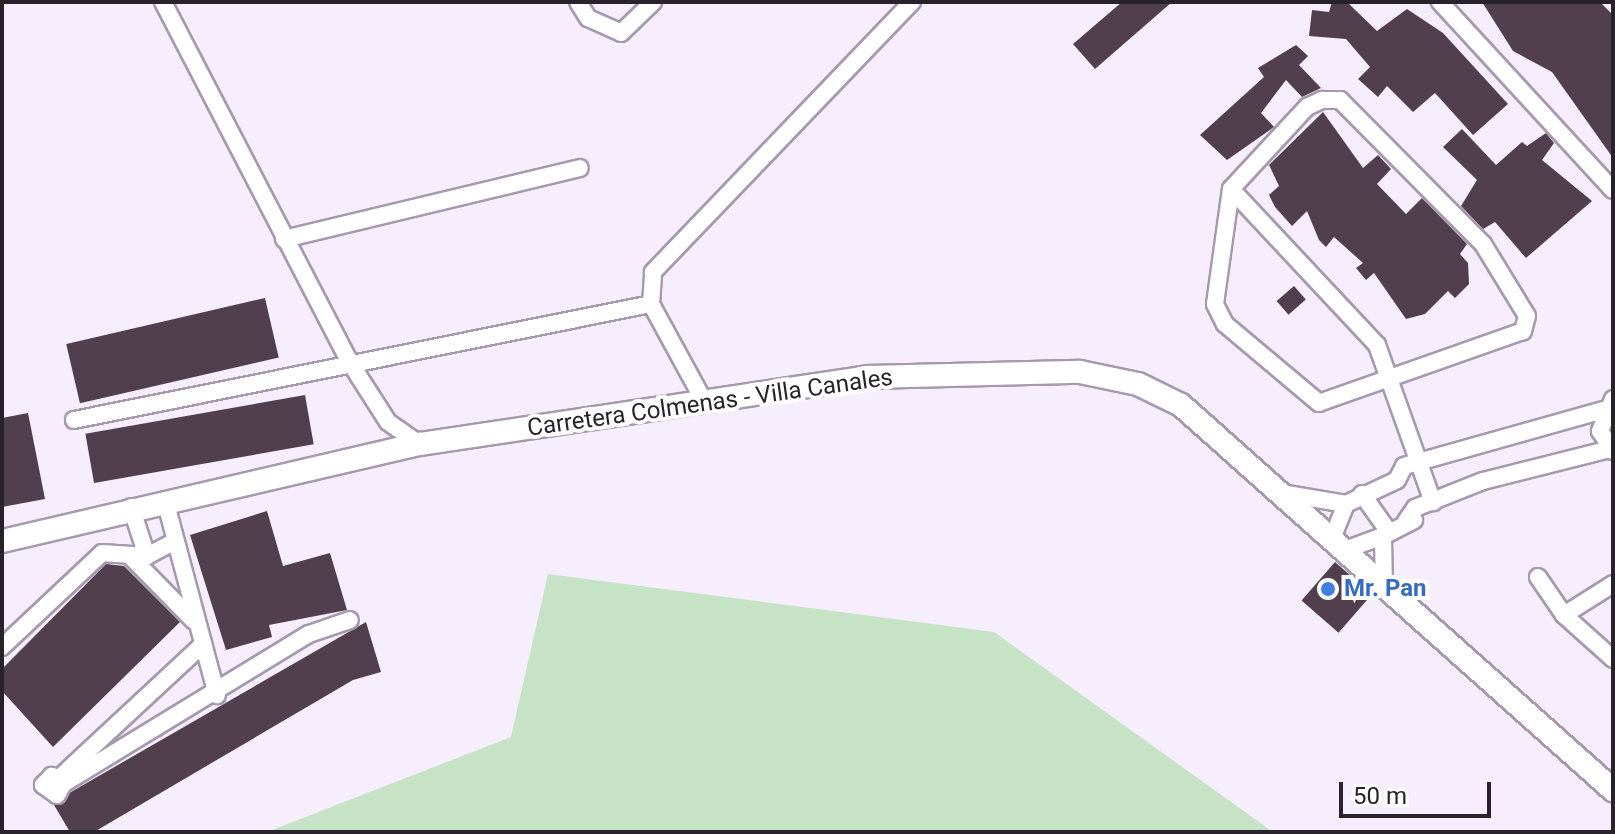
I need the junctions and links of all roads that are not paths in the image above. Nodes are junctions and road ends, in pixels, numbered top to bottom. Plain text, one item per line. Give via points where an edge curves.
1 (163, 2) edge
2 (578, 2) edge
3 (653, 2) edge
4 (912, 2) edge
5 (1440, 2) edge
6 (580, 168) dead end
7 (1231, 189) junction
8 (1613, 190) edge
9 (284, 239) junction
10 (651, 304) junction
11 (349, 361) junction
12 (1385, 381) junction
13 (705, 403) junction
14 (1608, 405) edge
15 (74, 420) dead end
16 (420, 444) junction
17 (1612, 450) edge
18 (1411, 463) junction
19 (1279, 492) junction
20 (1362, 494) junction
21 (165, 500) junction
22 (1346, 504) junction
23 (1428, 506) junction
24 (131, 507) junction
25 (1386, 534) junction
26 (2, 541) edge
27 (175, 541) junction
28 (1336, 546) junction
29 (140, 557) junction
30 (1538, 577) dead end
31 (1613, 584) edge
32 (1384, 590) junction
33 (1564, 615) junction
34 (350, 620) dead end
35 (195, 622) junction
36 (203, 644) junction
37 (2, 647) edge
38 (1613, 659) edge
39 (217, 695) junction
40 (1613, 790) edge

1 - 9 street
2 - 3 street via 588,18 621,33
4 - 10 street via 653,272
5 - 8 street
6 - 9 street
7 - 12 street via 1377,345
7 - 12 street via 1216,289 1225,324 1319,403
7 - 12 street via 1307,107 1340,100 1483,244 1527,316 1523,331
9 - 11 street
10 - 11 street
10 - 13 street
11 - 15 street
11 - 16 street via 388,422
12 - 18 street
13 - 16 street, Carretera Colmenas - Villa Canales
13 - 19 street, Carretera Colmenas - Villa Canales via 869,377 1080,372 1167,397
14 - 17 street via 1600,431
14 - 18 street
16 - 21 street, Carretera Colmenas - Villa Canales
17 - 23 street via 1483,481
18 - 20 street via 1397,480 1380,482
18 - 23 street
19 - 22 street
19 - 28 street, Carretera Colmenas - Villa Canales
20 - 22 street
20 - 25 street
21 - 24 street, Carretera Colmenas - Villa Canales
21 - 27 street
22 - 28 street
23 - 25 street via 1420,519
24 - 26 street, Carretera Colmenas - Villa Canales
24 - 29 street
25 - 28 street
25 - 32 street
27 - 29 street
27 - 35 street
28 - 32 street, Carretera Colmenas - Villa Canales
29 - 35 street
29 - 37 street via 102,553
30 - 33 street
31 - 33 street
32 - 40 street, Carretera Colmenas - Villa Canales
33 - 38 street
34 - 39 street via 309,634
35 - 36 street
36 - 39 street
36 - 39 street via 61,781

